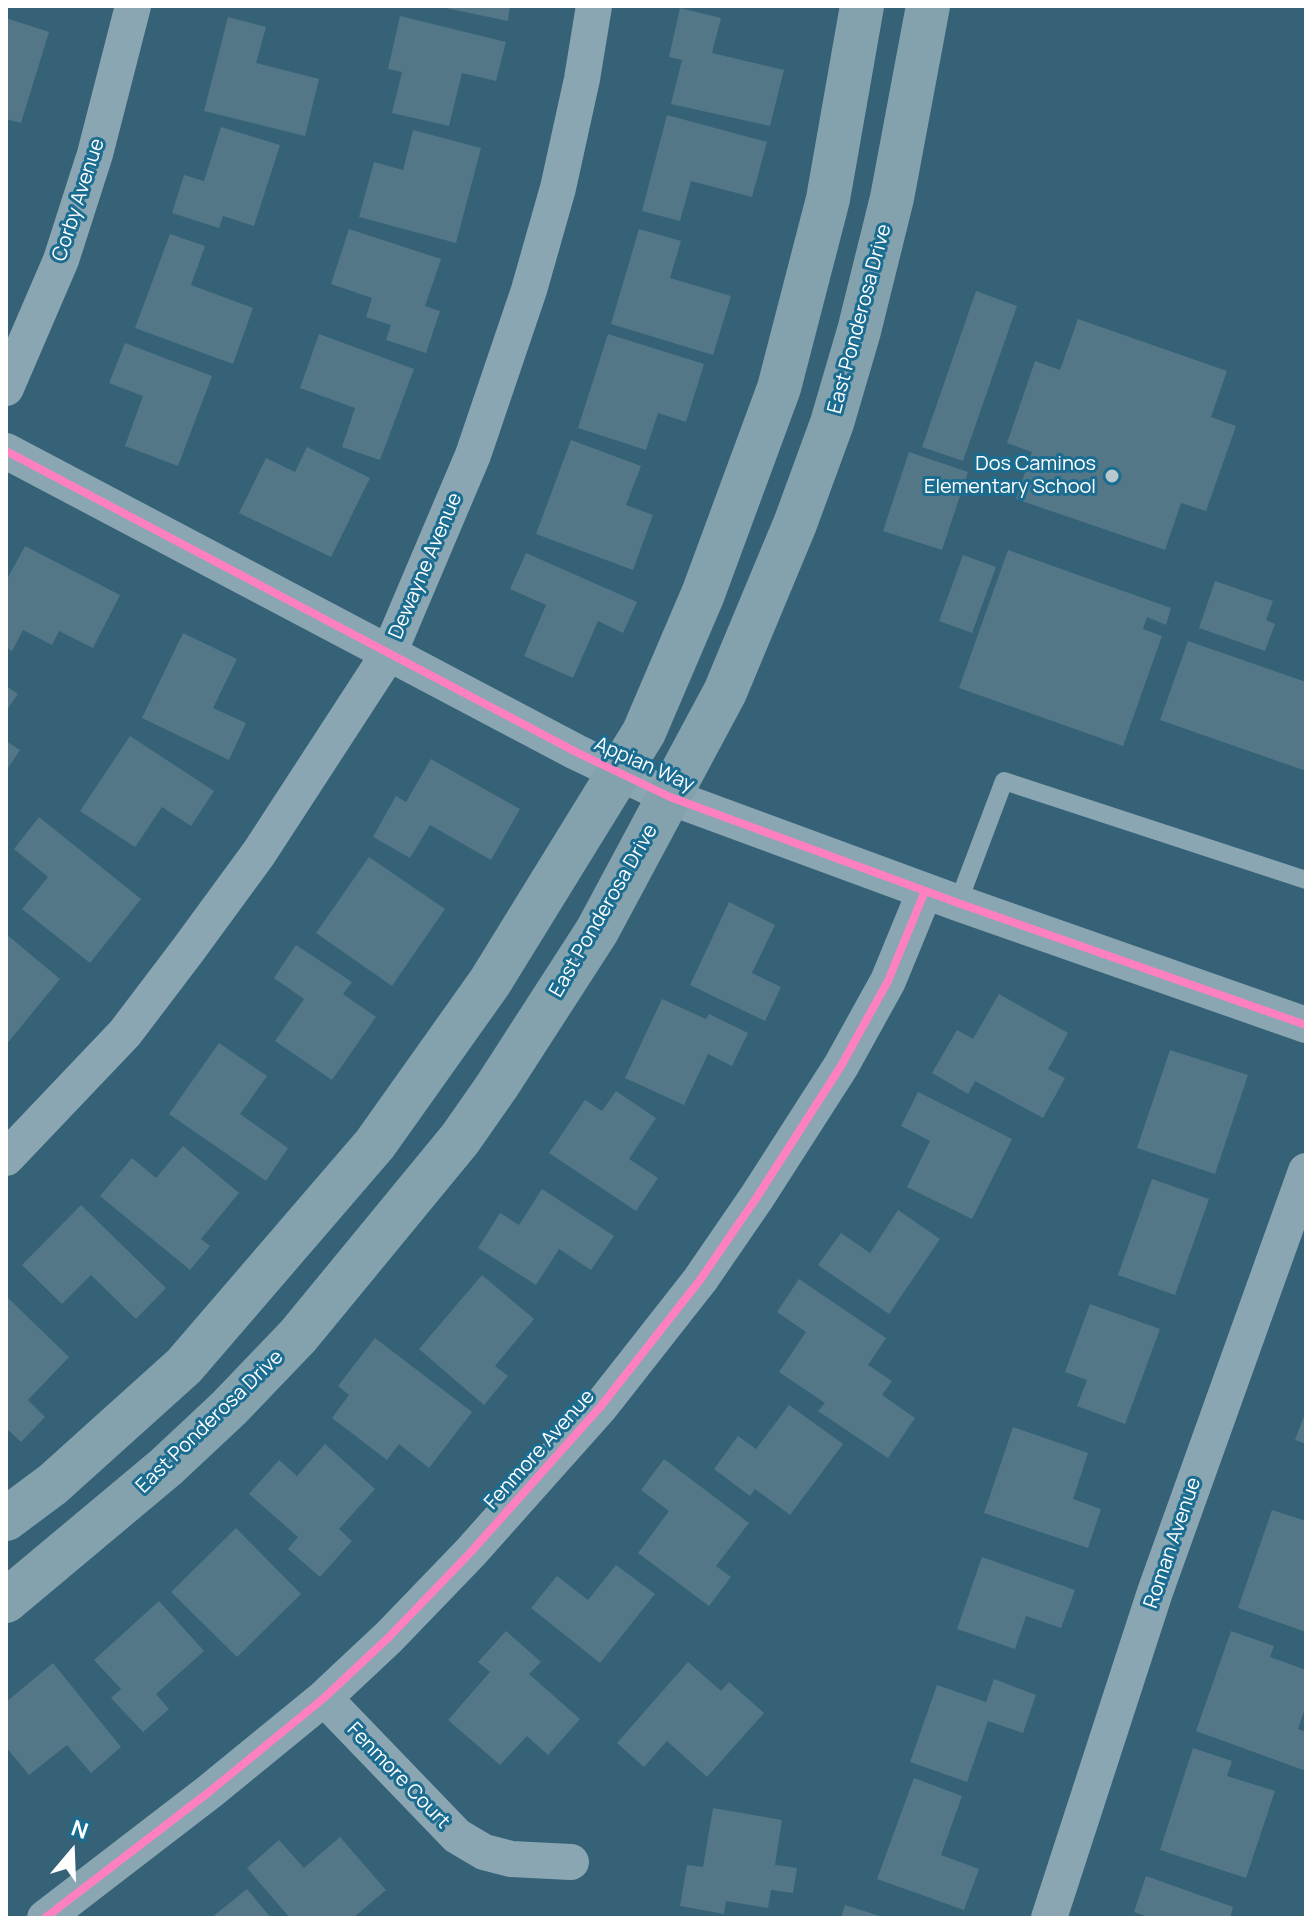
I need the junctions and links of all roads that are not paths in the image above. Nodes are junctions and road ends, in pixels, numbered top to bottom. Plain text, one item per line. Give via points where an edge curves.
1 (133, 6) edge
2 (594, 6) edge
3 (862, 6) edge
4 (928, 6) edge
5 (6, 388) edge
6 (6, 451) edge
7 (389, 653) junction
8 (620, 773) junction
9 (670, 797) junction
10 (1306, 880) edge
11 (941, 897) junction
12 (1306, 1025) edge
13 (6, 1158) edge
14 (1306, 1171) edge
15 (6, 1519) edge
16 (6, 1601) edge
17 (324, 1698) junction
18 (571, 1862) dead end
19 (45, 1918) edge
20 (1049, 1918) edge

1 - 5 street, Corby Avenue via 61,260
2 - 7 street, Dewayne Avenue via 558,188 512,345 473,455
3 - 8 main road via 828,199 779,388 703,594 644,732
4 - 9 main road, East Ponderosa Drive via 892,198 832,423 725,692
6 - 7 street, Appian Way
7 - 8 street, Appian Way
7 - 13 street, Dewayne Avenue via 259,853 188,950 125,1033
8 - 9 street, Appian Way
8 - 15 main road via 490,982 375,1144 184,1366 53,1484
9 - 11 street, Appian Way
9 - 16 main road, East Ponderosa Drive via 597,931 497,1086 460,1139 298,1336 166,1467
10 - 11 lane via 1004,781
11 - 12 street, Appian Way
11 - 17 street, Fenmore Avenue via 841,1066 700,1280 601,1406 500,1519
14 - 20 street, Roman Avenue via 1155,1592
17 - 18 street, Fenmore Court via 457,1836 484,1852 511,1859
17 - 19 street, Fenmore Avenue

